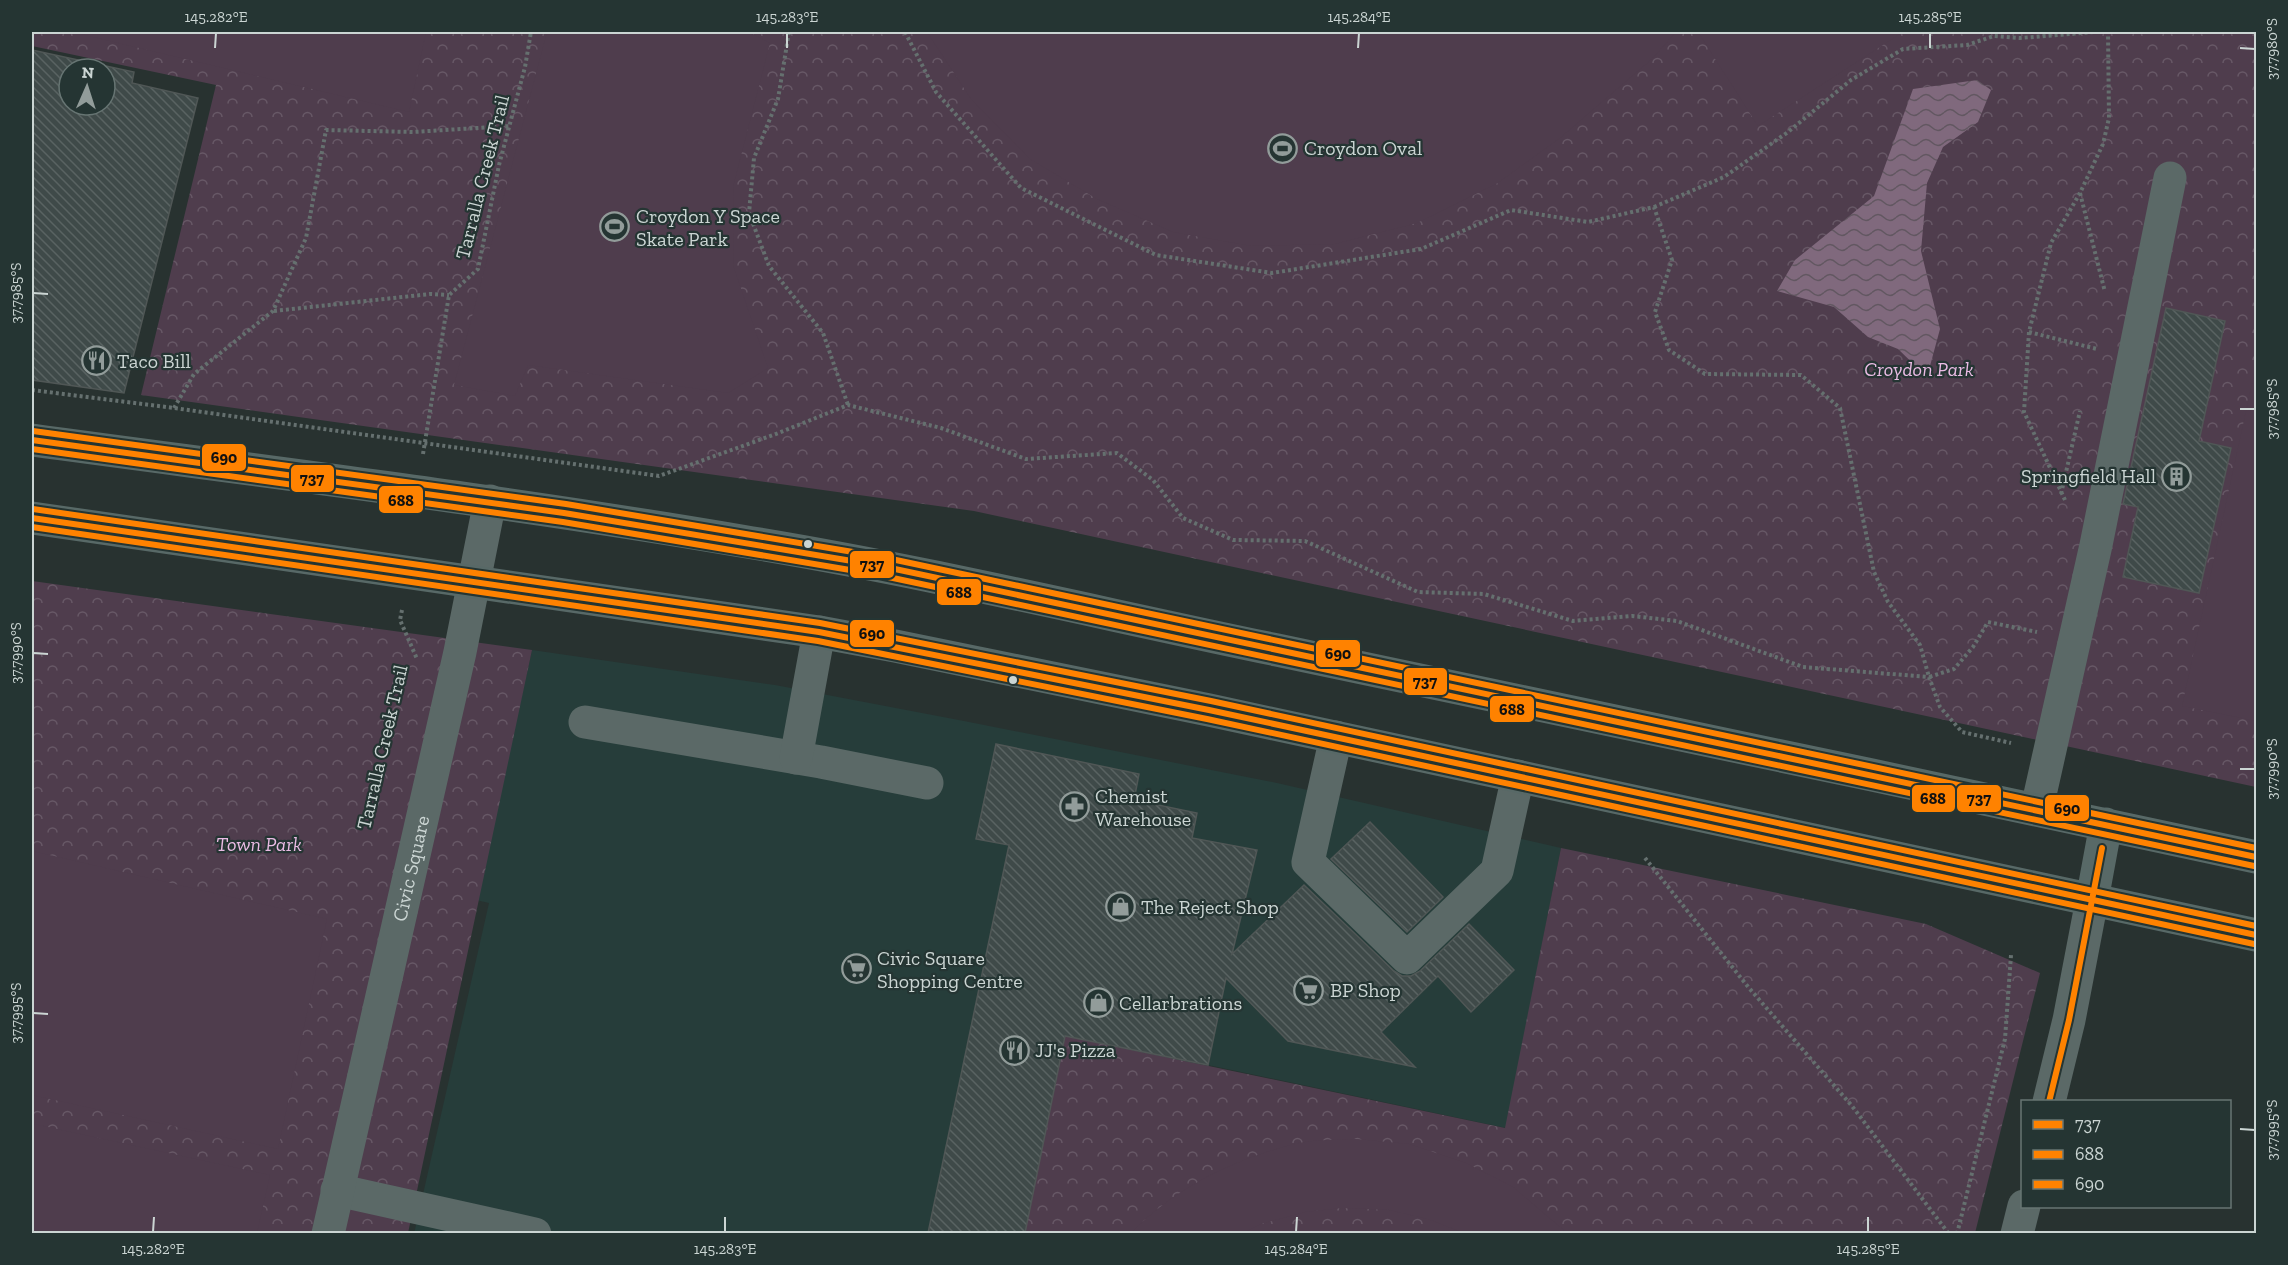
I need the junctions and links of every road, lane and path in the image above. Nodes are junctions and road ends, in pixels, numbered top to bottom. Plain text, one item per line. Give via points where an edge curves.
1 (531, 32) edge
2 (789, 32) edge
3 (905, 32) edge
4 (2094, 32) edge
5 (2108, 32) edge
6 (1993, 34) edge
7 (509, 126) junction
8 (2170, 178) dead end
9 (2080, 193) junction
10 (1654, 207) junction
11 (449, 295) junction
12 (2107, 300) dead end
13 (273, 310) junction
14 (2029, 332) junction
15 (2108, 352) dead end
16 (32, 390) edge
17 (848, 405) junction
18 (2081, 405) dead end
19 (174, 408) junction
20 (32, 440) edge
21 (425, 444) junction
22 (417, 493) junction
23 (2061, 495) junction
24 (490, 501) junction
25 (32, 518) edge
26 (2096, 545) junction
27 (407, 572) junction
28 (475, 583) junction
29 (819, 632) junction
30 (2076, 640) junction
31 (415, 669) dead end
32 (1929, 678) junction
33 (585, 722) dead end
34 (1336, 737) junction
35 (2050, 752) junction
36 (796, 758) junction
37 (1518, 776) junction
38 (927, 783) dead end
39 (2037, 808) junction
40 (2106, 824) junction
41 (2256, 856) edge
42 (1645, 858) dead end
43 (2092, 900) junction
44 (2256, 935) edge
45 (2011, 956) dead end
46 (2049, 1100) edge
47 (337, 1190) junction
48 (2023, 1208) edge
49 (328, 1233) edge
50 (535, 1233) edge
51 (1949, 1233) edge
52 (1957, 1233) edge
53 (2017, 1233) edge

1 - 7 path, Tarralla Creek Trail
2 - 17 path via 778,99 754,158 749,213 769,266 823,333
3 - 10 path via 936,92 1021,188 1156,255 1272,273 1421,249 1511,210 1588,222
4 - 6 path via 2020,38
5 - 9 path via 2109,118 2103,144
6 - 10 path via 1967,45 1903,49 1851,80 1788,132 1724,177
7 - 11 path, Tarralla Creek Trail via 478,269
7 - 13 path via 413,132 326,130 306,238
8 - 26 street
9 - 12 path
9 - 14 path via 2051,243
10 - 32 path via 1672,260 1655,312 1669,350 1705,374 1801,375 1840,408 1874,572 1888,602 1920,645
11 - 13 path
11 - 21 path
13 - 19 path via 194,374
14 - 15 path
14 - 23 path via 2024,412
16 - 19 path
17 - 21 path via 659,476
17 - 32 path via 940,428 1026,459 1118,453 1153,480 1183,518 1233,540 1305,541 1418,592 1484,594 1573,621 1632,616 1677,621 1803,667
18 - 23 path
19 - 21 path
20 - 22 main road
21 - 22 path
22 - 24 main road
23 - 26 path
24 - 28 street, Civic Square
24 - 39 main road via 747,541
25 - 27 main road
26 - 30 street
27 - 28 main road
27 - 31 path, Tarralla Creek Trail via 400,620 418,657
28 - 29 main road
28 - 47 street, Civic Square
29 - 34 main road
29 - 36 street
30 - 32 path via 1988,622 1954,669
30 - 35 street
32 - 35 path via 1940,707 1962,732
33 - 36 street
34 - 37 main road
34 - 37 street via 1308,862 1407,958 1497,871
35 - 39 street
36 - 38 street
37 - 43 main road
39 - 40 main road
40 - 41 main road
40 - 43 main road
42 - 51 path via 1749,988 1852,1106
43 - 44 main road
43 - 46 street
45 - 52 path via 2005,1039
47 - 49 street, Civic Square
47 - 50 street
48 - 53 street

